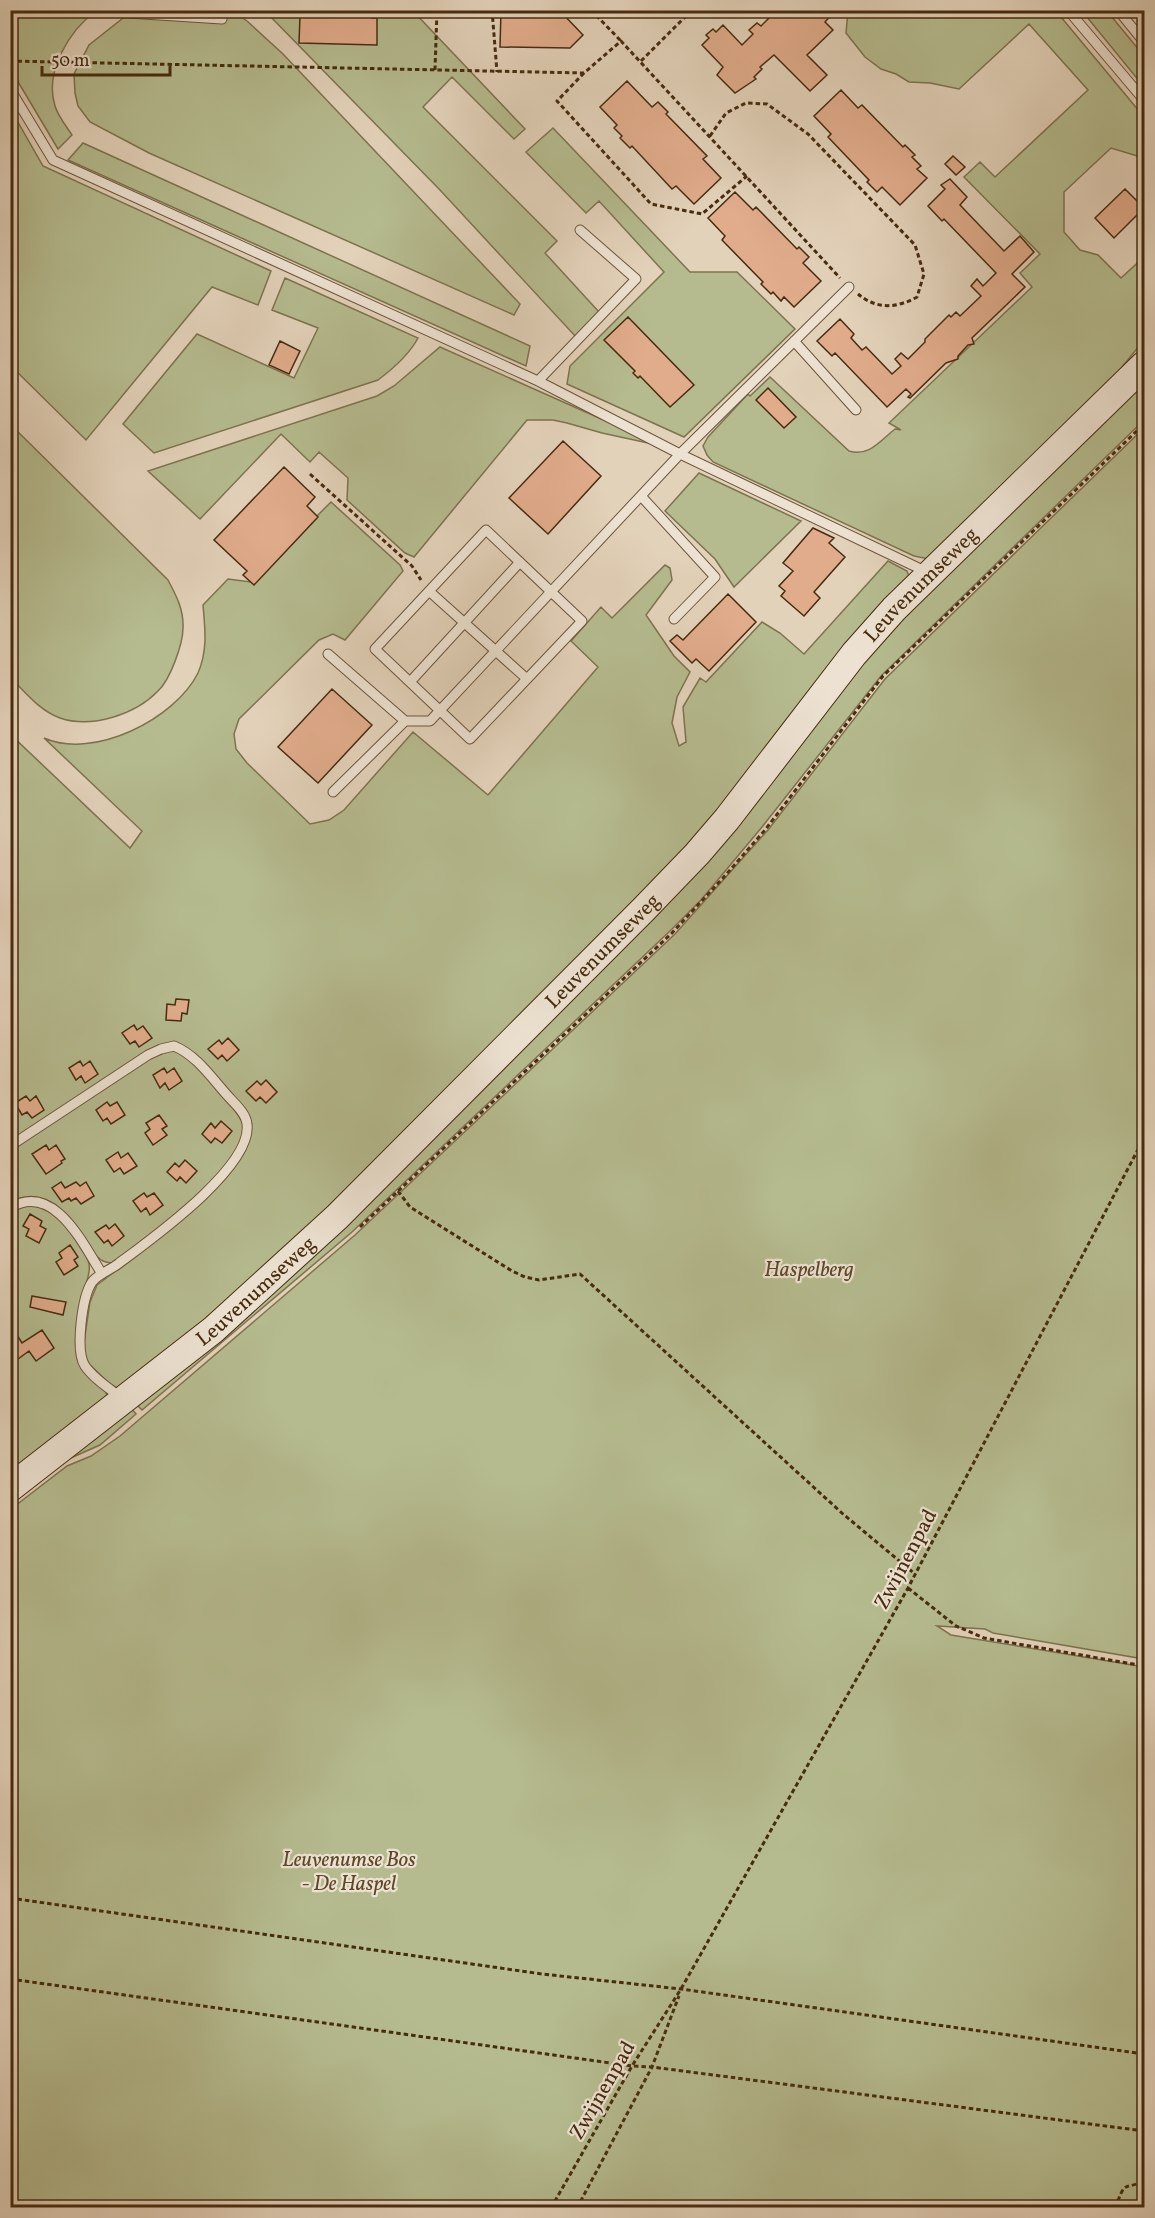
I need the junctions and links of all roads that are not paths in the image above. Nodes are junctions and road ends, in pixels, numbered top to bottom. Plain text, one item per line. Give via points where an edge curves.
1 (81, 10) edge
2 (222, 10) edge
3 (1068, 10) edge
4 (1118, 10) edge
5 (1144, 42) edge
6 (10, 89) edge
7 (1144, 99) edge
8 (580, 230) dead end
9 (849, 286) road end
10 (794, 341) junction
11 (1144, 365) edge
12 (538, 381) junction
13 (856, 410) dead end
14 (680, 454) junction
15 (641, 496) junction
16 (520, 562) junction
17 (930, 573) junction
18 (429, 591) junction
19 (551, 592) junction
20 (674, 619) dead end
21 (464, 623) junction
22 (495, 651) junction
23 (328, 654) dead end
24 (527, 679) junction
25 (410, 682) junction
26 (440, 711) junction
27 (405, 721) junction
28 (333, 792) dead end
29 (10, 1146) edge
30 (10, 1208) edge
31 (102, 1274) junction
32 (125, 1400) junction
33 (10, 1488) edge

1 - 2 lane via 222,19
3 - 7 lane
4 - 5 lane
6 - 12 lane via 53,160
8 - 12 lane via 636,279
9 - 10 lane
10 - 13 lane
10 - 14 lane
11 - 17 main road, Leuvenumseweg
12 - 14 lane
14 - 15 lane
14 - 17 lane
15 - 19 lane
15 - 20 lane via 715,577
16 - 18 lane via 486,530
16 - 19 lane
16 - 21 lane
17 - 32 main road, Leuvenumseweg via 854,654 727,819 644,909 337,1217 213,1330
18 - 21 lane
18 - 25 lane via 375,649
19 - 22 lane
19 - 24 lane via 582,621
21 - 22 lane
21 - 25 lane
22 - 24 lane
22 - 26 lane
23 - 27 lane
24 - 26 lane via 470,739
25 - 26 lane
26 - 27 lane via 430,722
27 - 28 lane
29 - 31 lane via 148,1055 174,1046 194,1058 239,1109 247,1123 246,1136 227,1171 176,1220
30 - 31 lane via 29,1200 51,1207 77,1234
31 - 32 lane via 93,1282 85,1300 80,1349 84,1365
32 - 33 main road, Leuvenumseweg

